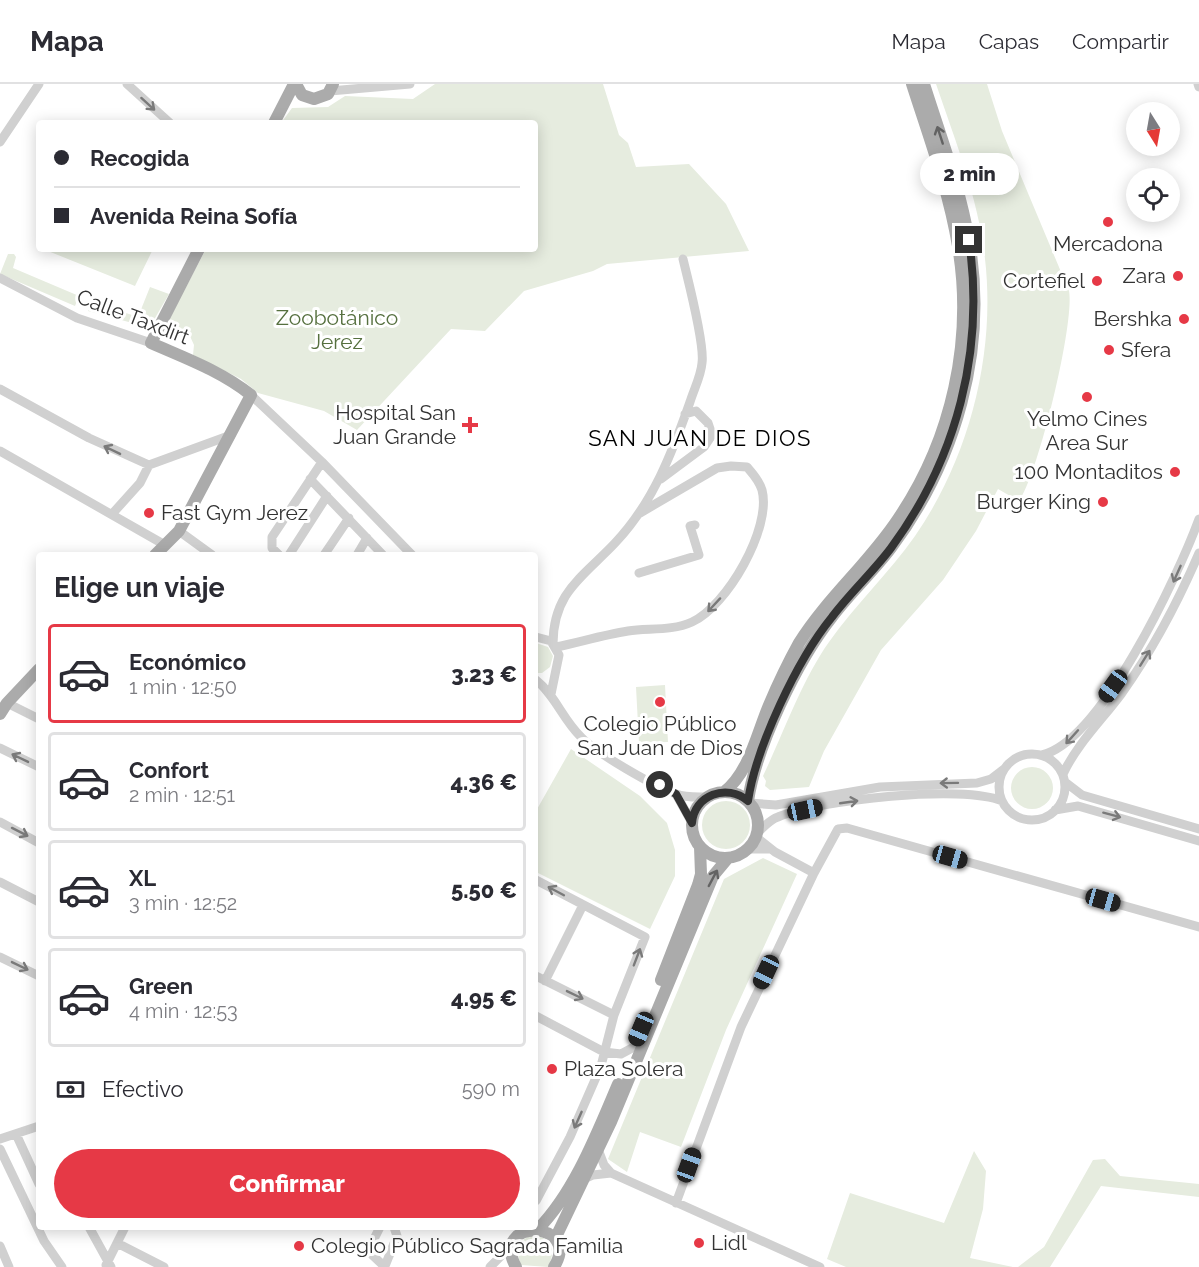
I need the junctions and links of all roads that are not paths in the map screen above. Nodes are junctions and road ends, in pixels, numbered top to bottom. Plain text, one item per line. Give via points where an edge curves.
1 (39, 84) edge
2 (127, 84) edge
3 (295, 84) edge
4 (353, 84) edge
5 (410, 84) edge
6 (912, 84) edge
7 (924, 84) edge
8 (364, 87) junction
9 (332, 88) edge
10 (314, 99) junction
11 (282, 110) junction
12 (167, 120) edge
13 (276, 120) edge
14 (0, 142) edge
15 (197, 252) edge
16 (683, 259) dead end
17 (0, 278) edge
18 (151, 343) junction
19 (0, 389) edge
20 (254, 397) junction
21 (685, 414) junction
22 (231, 435) junction
23 (0, 451) edge
24 (322, 462) junction
25 (149, 465) junction
26 (310, 479) junction
27 (661, 479) junction
28 (327, 496) junction
29 (113, 513) junction
30 (640, 513) junction
31 (349, 518) junction
32 (1199, 519) edge
33 (695, 525) dead end
34 (179, 531) junction
35 (367, 538) junction
36 (165, 545) junction
37 (158, 552) edge
38 (208, 552) edge
39 (276, 552) edge
40 (291, 552) edge
41 (326, 552) edge
42 (359, 552) edge
43 (380, 552) edge
44 (409, 552) edge
45 (1199, 553) edge
46 (639, 573) dead end
47 (554, 620) junction
48 (538, 636) edge
49 (538, 637) edge
50 (555, 645) junction
51 (555, 670) junction
52 (36, 672) edge
53 (538, 679) edge
54 (538, 681) edge
55 (551, 694) junction
56 (3, 708) edge
57 (36, 718) edge
58 (0, 748) edge
59 (1042, 755) junction
60 (36, 766) edge
61 (1004, 769) junction
62 (1064, 778) junction
63 (724, 792) junction
64 (676, 794) junction
65 (708, 797) junction
66 (1002, 801) junction
67 (748, 802) junction
68 (1055, 810) junction
69 (0, 822) edge
70 (692, 823) junction
71 (1199, 829) edge
72 (756, 836) junction
73 (36, 841) edge
74 (1199, 841) edge
75 (700, 847) junction
76 (748, 849) junction
77 (771, 849) junction
78 (728, 858) junction
79 (814, 873) junction
80 (538, 881) edge
81 (0, 882) edge
82 (36, 900) edge
83 (583, 905) junction
84 (1199, 927) edge
85 (0, 957) edge
86 (36, 975) edge
87 (540, 978) edge
88 (614, 1015) junction
89 (538, 1017) edge
90 (634, 1047) junction
91 (604, 1052) junction
92 (36, 1127) edge
93 (16, 1134) junction
94 (0, 1139) edge
95 (0, 1149) edge
96 (598, 1149) junction
97 (4, 1168) edge
98 (611, 1173) junction
99 (36, 1177) edge
100 (582, 1180) junction
101 (538, 1197) edge
102 (676, 1203) junction
103 (36, 1207) edge
104 (29, 1210) junction
105 (36, 1224) edge
106 (538, 1229) joint
107 (39, 1230) edge
108 (90, 1230) edge
109 (124, 1230) edge
110 (378, 1230) edge
111 (395, 1230) edge
112 (522, 1230) edge
113 (555, 1239) junction
114 (117, 1243) junction
115 (0, 1246) edge
116 (512, 1249) junction
117 (108, 1265) edge
118 (385, 1266) edge
119 (9, 1267) edge
120 (62, 1267) edge
121 (164, 1267) edge
122 (490, 1267) edge
123 (504, 1267) edge
124 (516, 1267) edge
125 (554, 1267) edge
126 (820, 1267) edge

1 - 14 street
2 -> 12 street
3 - 10 main road via 302,95
3 - 11 main road
4 - 8 street
5 - 8 street
6 - 63 main road via 952,213 962,274 961,348 946,421 914,494 898,520 821,611 799,644 738,778
67 -> 7 main road via 753,774 810,648 830,618 890,550 924,497 957,423 967,383 975,310 971,251 963,210
8 - 9 street
9 - 10 main road via 324,97
10 - 11 main road
11 - 13 main road
15 - 18 main road
16 - 21 street via 703,361
17 - 18 street, Calle Taxdirt via 77,318
18 - 20 main road, Calle Taxdirt via 201,365
25 -> 19 street via 89,438
20 - 22 main road
20 - 24 street
21 - 27 street
21 - 27 street via 696,411 711,428 709,441
22 - 25 street
22 - 34 main road
23 - 29 street
24 - 26 street
24 - 44 street
25 - 29 street via 140,483
26 - 28 street
26 - 39 street via 272,537
27 - 30 street
28 - 31 street
28 - 40 street
29 - 36 street
30 - 47 street via 573,584
30 -> 50 street via 717,468 731,466 747,467 758,479 763,502 757,534 747,556 720,598 695,621 680,627
31 - 35 street
31 - 41 street
32 -> 59 street via 1162,607 1124,669 1068,742
33 - 46 street via 690,526 699,555
34 - 36 main road
34 - 38 street
35 - 42 street
35 - 43 street
36 - 37 main road
62 -> 45 street via 1071,757 1152,648
47 - 48 street
47 - 50 street
49 - 50 street
50 - 51 street via 559,655
51 - 53 street
51 - 55 street
52 - 56 main road
54 - 55 street
55 - 64 street via 558,710 582,738 610,759
56 - 57 street
60 -> 58 street
59 - 61 street via 1016,758
59 - 62 street via 1058,766
61 - 66 street via 999,785
61 -> 67 street via 977,783 880,787 776,805
62 - 68 street via 1064,797
62 - 71 street via 1082,795
63 - 65 main road
63 - 67 main road via 735,793
64 - 65 street
64 - 70 street
65 - 70 main road via 696,808
66 - 68 street via 1014,815 1031,820
72 -> 66 street via 777,817 847,802 982,794
67 - 72 main road via 758,818
68 -> 74 street via 1088,808
69 -> 73 street
70 - 75 main road
72 - 76 main road
72 - 77 street
75 - 78 main road via 718,858
75 - 90 main road via 698,885
76 - 77 street
76 - 78 main road
77 - 79 street
96 -> 78 main road via 710,882
79 - 84 street via 832,834 847,828
79 - 102 street via 741,1027
83 -> 80 street
81 - 82 street
83 - 87 street
88 -> 83 street via 645,937
85 -> 86 street
87 -> 88 street
88 - 91 street
89 - 91 street
90 - 91 street via 621,1054
90 - 106 main road via 579,1168 558,1205
91 -> 101 street via 602,1066 570,1137
92 - 93 street
93 - 94 street
93 - 99 street
95 - 97 street
96 - 98 street
96 - 100 main road
97 - 104 street
98 - 100 street
98 - 102 street
100 - 113 main road
102 - 126 street
103 - 104 street
104 - 105 street
106 - 113 main road
107 - 120 street
108 - 117 street
109 - 114 street
110 - 118 street via 368,1251
111 - 118 street via 398,1236
112 - 116 main road
113 - 125 main road via 559,1251
114 - 117 street
114 - 121 street
115 - 119 street
116 - 122 street
116 - 123 main road
116 - 124 main road

